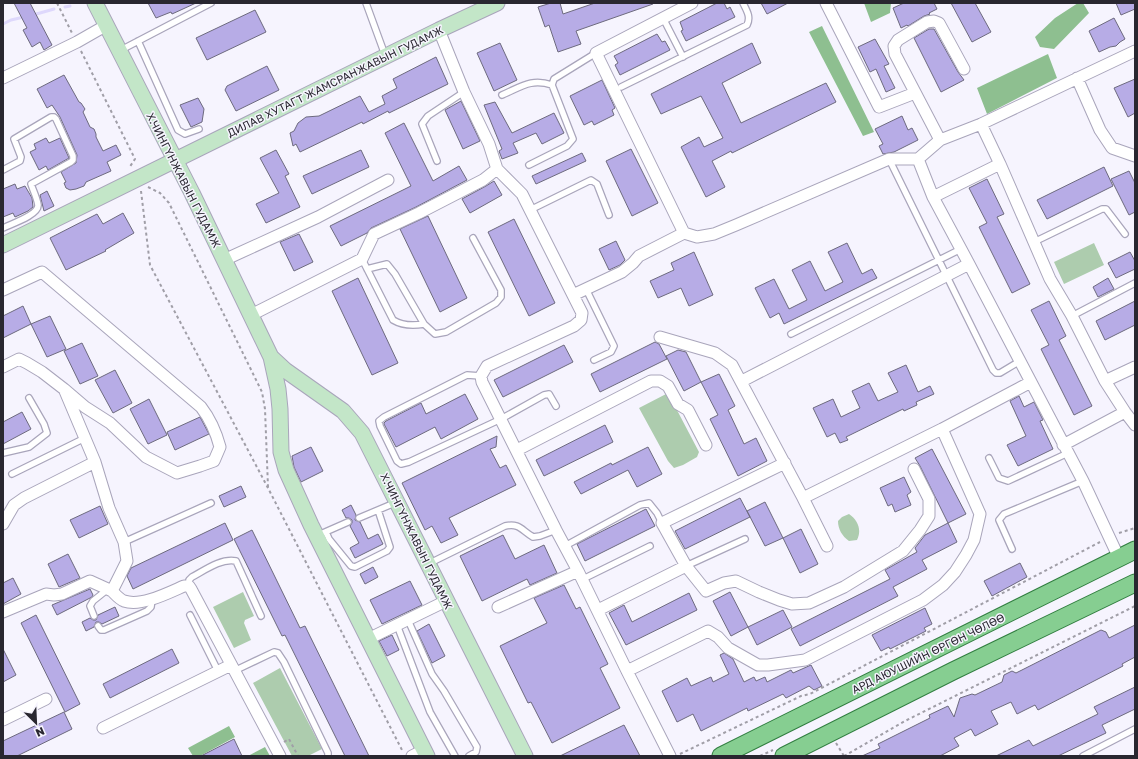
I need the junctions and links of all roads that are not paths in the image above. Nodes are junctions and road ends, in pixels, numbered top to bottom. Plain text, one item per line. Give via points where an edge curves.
1 (94, 3) edge
2 (211, 3) edge
3 (366, 3) edge
4 (497, 3) edge
5 (692, 3) edge
6 (742, 3) edge
7 (826, 3) edge
8 (663, 18) junction
9 (106, 26) junction
10 (439, 30) junction
11 (138, 41) junction
12 (1135, 51) edge
13 (119, 52) junction
14 (596, 53) junction
15 (386, 56) junction
16 (683, 56) junction
17 (964, 70) dead end
18 (3, 78) edge
19 (1078, 78) junction
20 (552, 85) junction
21 (621, 87) dead end
22 (464, 92) junction
23 (915, 94) junction
24 (502, 95) dead end
25 (981, 124) junction
26 (199, 129) dead end
27 (940, 140) junction
28 (1135, 156) edge
29 (175, 159) junction
30 (889, 159) junction
31 (918, 160) junction
32 (437, 161) dead end
33 (1000, 164) junction
34 (529, 165) dead end
35 (497, 169) junction
36 (3, 170) edge
37 (388, 180) dead end
38 (933, 197) junction
39 (530, 210) junction
40 (608, 215) dead end
41 (3, 228) edge
42 (684, 233) junction
43 (1125, 234) dead end
44 (473, 238) dead end
45 (1034, 242) junction
46 (3, 245) edge
47 (961, 248) junction
48 (224, 260) junction
49 (938, 260) junction
50 (364, 264) junction
51 (969, 264) junction
52 (947, 275) junction
53 (1135, 283) edge
54 (586, 289) junction
55 (3, 290) edge
56 (573, 295) junction
57 (251, 315) junction
58 (1072, 316) junction
59 (424, 324) junction
60 (791, 334) dead end
61 (660, 337) dead end
62 (272, 357) junction
63 (594, 360) dead end
64 (1020, 361) junction
65 (3, 367) edge
66 (1135, 367) edge
67 (481, 376) junction
68 (742, 381) junction
69 (1031, 382) junction
70 (1105, 382) junction
71 (64, 389) junction
72 (29, 398) dead end
73 (556, 406) dead end
74 (1125, 412) junction
75 (501, 419) junction
76 (1135, 425) edge
77 (942, 429) junction
78 (85, 438) junction
79 (706, 445) dead end
80 (1066, 449) junction
81 (517, 450) junction
82 (3, 454) edge
83 (989, 458) dead end
84 (95, 462) junction
85 (785, 463) junction
86 (914, 469) dead end
87 (12, 474) dead end
88 (1083, 481) junction
89 (803, 498) junction
90 (397, 502) junction
91 (211, 503) dead end
92 (378, 510) junction
93 (359, 518) dead end
94 (348, 522) dead end
95 (662, 523) junction
96 (3, 524) edge
97 (556, 530) junction
98 (321, 534) junction
99 (745, 539) dead end
100 (124, 542) junction
101 (565, 546) junction
102 (650, 546) dead end
103 (827, 546) dead end
104 (1012, 549) dead end
105 (1135, 550) edge
106 (1119, 558) junction
107 (428, 564) junction
108 (686, 566) junction
109 (580, 575) junction
110 (1135, 583) edge
111 (189, 586) junction
112 (110, 590) junction
113 (152, 598) junction
114 (446, 601) junction
115 (498, 607) dead end
116 (598, 610) junction
117 (3, 612) edge
118 (190, 615) dead end
119 (94, 616) dead end
120 (260, 616) dead end
121 (408, 620) junction
122 (397, 625) junction
123 (98, 626) dead end
124 (368, 639) junction
125 (949, 642) junction
126 (233, 668) junction
127 (218, 671) junction
128 (627, 671) junction
129 (953, 671) junction
130 (46, 699) dead end
131 (3, 720) edge
132 (102, 728) dead end
133 (1135, 729) edge
134 (417, 754) edge
135 (280, 756) edge
136 (328, 756) edge
137 (455, 756) edge
138 (468, 756) edge
139 (525, 756) edge
140 (670, 756) edge
141 (721, 756) edge
142 (785, 756) edge
143 (1083, 756) edge

1 - 9 main road, Х.ЧИНГҮНЖАВЫН ГУДАМЖ
2 - 11 lane
3 - 15 lane
4 - 10 main road, ДИЛАВ ХУТАГТ ЖАМСРАНЖАВЫН ГУДАМЖ
5 - 8 street
6 - 16 lane via 750,20 747,25
7 - 23 street via 879,107
8 - 14 street
8 - 16 lane
9 - 13 main road, Х.ЧИНГҮНЖАВЫН ГУДАМЖ
9 - 18 street
10 - 15 main road, ДИЛАВ ХУТАГТ ЖАМСРАНЖАВЫН ГУДАМЖ
10 - 22 street
11 - 13 lane
11 - 26 lane via 178,130 185,134
12 - 19 street
13 - 29 main road, Х.ЧИНГҮНЖАВЫН ГУДАМЖ
14 - 20 lane via 554,79
14 - 42 street
15 - 29 main road, ДИЛАВ ХУТАГТ ЖАМСРАНЖАВЫН ГУДАМЖ
16 - 21 lane
17 - 23 street via 939,23 927,22 898,40 894,46 895,54
19 - 25 street
19 - 28 street via 1100,130 1112,148
20 - 24 lane via 533,82
20 - 34 lane via 573,139 567,146
22 - 32 lane via 428,116 422,124
22 - 35 street via 489,144
23 - 27 street
25 - 27 street
25 - 33 street
27 - 31 street
29 - 46 main road, ДИЛАВ ХУТАГТ ЖАМСРАНЖАВЫН ГУДАМЖ
29 - 48 main road, Х.ЧИНГҮНЖАВЫН ГУДАМЖ
30 - 31 street
30 - 42 street via 714,234 697,237
30 - 49 lane
31 - 38 street
33 - 38 street
33 - 45 street
35 - 39 street via 522,194
35 - 50 street via 483,180 374,234
36 - 41 lane via 20,161 21,157 14,139 51,117 56,119 73,160 31,184 38,206 36,212
37 - 48 street via 318,217
38 - 47 street
39 - 40 lane via 591,180 597,184
39 - 56 street
42 - 54 street via 639,256 622,272
43 - 45 lane via 1106,209 1102,209
44 - 59 lane via 501,290 501,297 496,303 446,332 435,334
45 - 58 street via 1050,279
47 - 49 lane
47 - 51 street
48 - 57 main road, Х.ЧИНГҮНЖАВЫН ГУДАМЖ
49 - 52 lane
49 - 60 lane
50 - 57 street
50 - 59 lane via 387,264
50 - 59 lane via 393,320 410,326
51 - 52 street
51 - 64 street
52 - 64 lane via 996,373
52 - 68 street
53 - 58 lane
54 - 56 street
54 - 63 lane via 614,346 611,352
55 - 71 street via 42,272 201,407 216,431 220,447 214,461 177,473 146,457 110,423 85,408
56 - 67 street via 582,313 581,320 574,326 487,366
57 - 62 main road, Х.ЧИНГҮНЖАВЫН ГУДАМЖ
58 - 70 street
61 - 68 street via 715,353 732,365
62 - 90 main road, Х.ЧИНГҮНЖАВЫН ГУДАМЖ via 285,370 343,411 362,432
62 - 98 main road, Х.ЧИНГҮНЖАВЫН ГУДАМЖ via 278,396 281,452 286,470
64 - 69 street
65 - 71 street via 19,359
66 - 70 street
67 - 75 street
67 - 75 lane via 460,379 384,417 379,421 380,426 401,464
68 - 85 street
69 - 77 street
69 - 80 street
70 - 74 street
71 - 78 street
72 - 82 lane via 47,433 29,447
73 - 75 lane via 549,394 544,394
74 - 76 street
74 - 80 street
75 - 81 street
77 - 89 street
77 - 128 street via 980,514 974,540 944,585 922,600 806,660 758,665 728,648 708,631
78 - 84 street
78 - 87 lane
79 - 81 street via 688,410 678,404 668,386 660,381 651,381
80 - 83 lane via 1008,481 999,478
80 - 88 street
81 - 97 street
84 - 96 street via 24,498 14,505
84 - 100 street via 109,508
85 - 89 street
85 - 95 street
86 - 108 street via 929,499 929,516 920,530 902,551 844,587 809,603 792,604 736,581 706,591
88 - 104 lane via 1004,514 1000,520
88 - 106 street
89 - 103 street
90 - 92 lane
90 - 107 main road, Х.ЧИНГҮНЖАВЫН ГУДАМЖ
91 - 100 lane
92 - 93 lane
92 - 98 lane via 390,547 355,567 351,566 329,539
94 - 98 lane
95 - 101 lane via 649,503 640,505
95 - 108 street
97 - 101 street
97 - 107 lane via 533,537 520,526 505,526
98 - 124 main road, Х.ЧИНГҮНЖАВЫН ГУДАМЖ
99 - 108 lane
100 - 112 street via 127,561
101 - 109 street
102 - 109 lane
105 - 106 main road, АРД АЮУШИЙН ӨРГӨН ЧӨЛӨӨ
106 - 125 main road, АРД АЮУШИЙН ӨРГӨН ЧӨЛӨӨ
107 - 114 main road, Х.ЧИНГҮНЖАВЫН ГУДАМЖ
108 - 116 street
109 - 115 street
109 - 116 street
110 - 129 main road
111 - 113 street
111 - 120 lane via 192,577 223,561 236,561
111 - 126 street
112 - 113 street via 122,601 136,603
112 - 117 street via 90,581 62,594 46,594
112 - 119 lane via 93,600 90,606
113 - 123 lane via 151,607 147,611 104,630 100,630
114 - 121 street
114 - 139 main road, Х.ЧИНГҮНЖАВЫН ГУДАМЖ
116 - 128 street
118 - 127 lane
121 - 122 street
121 - 138 lane via 432,674 477,747 476,752
122 - 124 street
122 - 137 lane via 430,712
124 - 134 main road, Х.ЧИНГҮНЖАВЫН ГУДАМЖ
125 - 129 main road via 958,647 961,653
125 - 141 main road, АРД АЮУШИЙН ӨРГӨН ЧӨЛӨӨ
126 - 127 street
126 - 135 street
126 - 136 lane via 274,652 278,653
127 - 132 street
128 - 140 street
129 - 142 main road
130 - 131 street
133 - 143 lane

